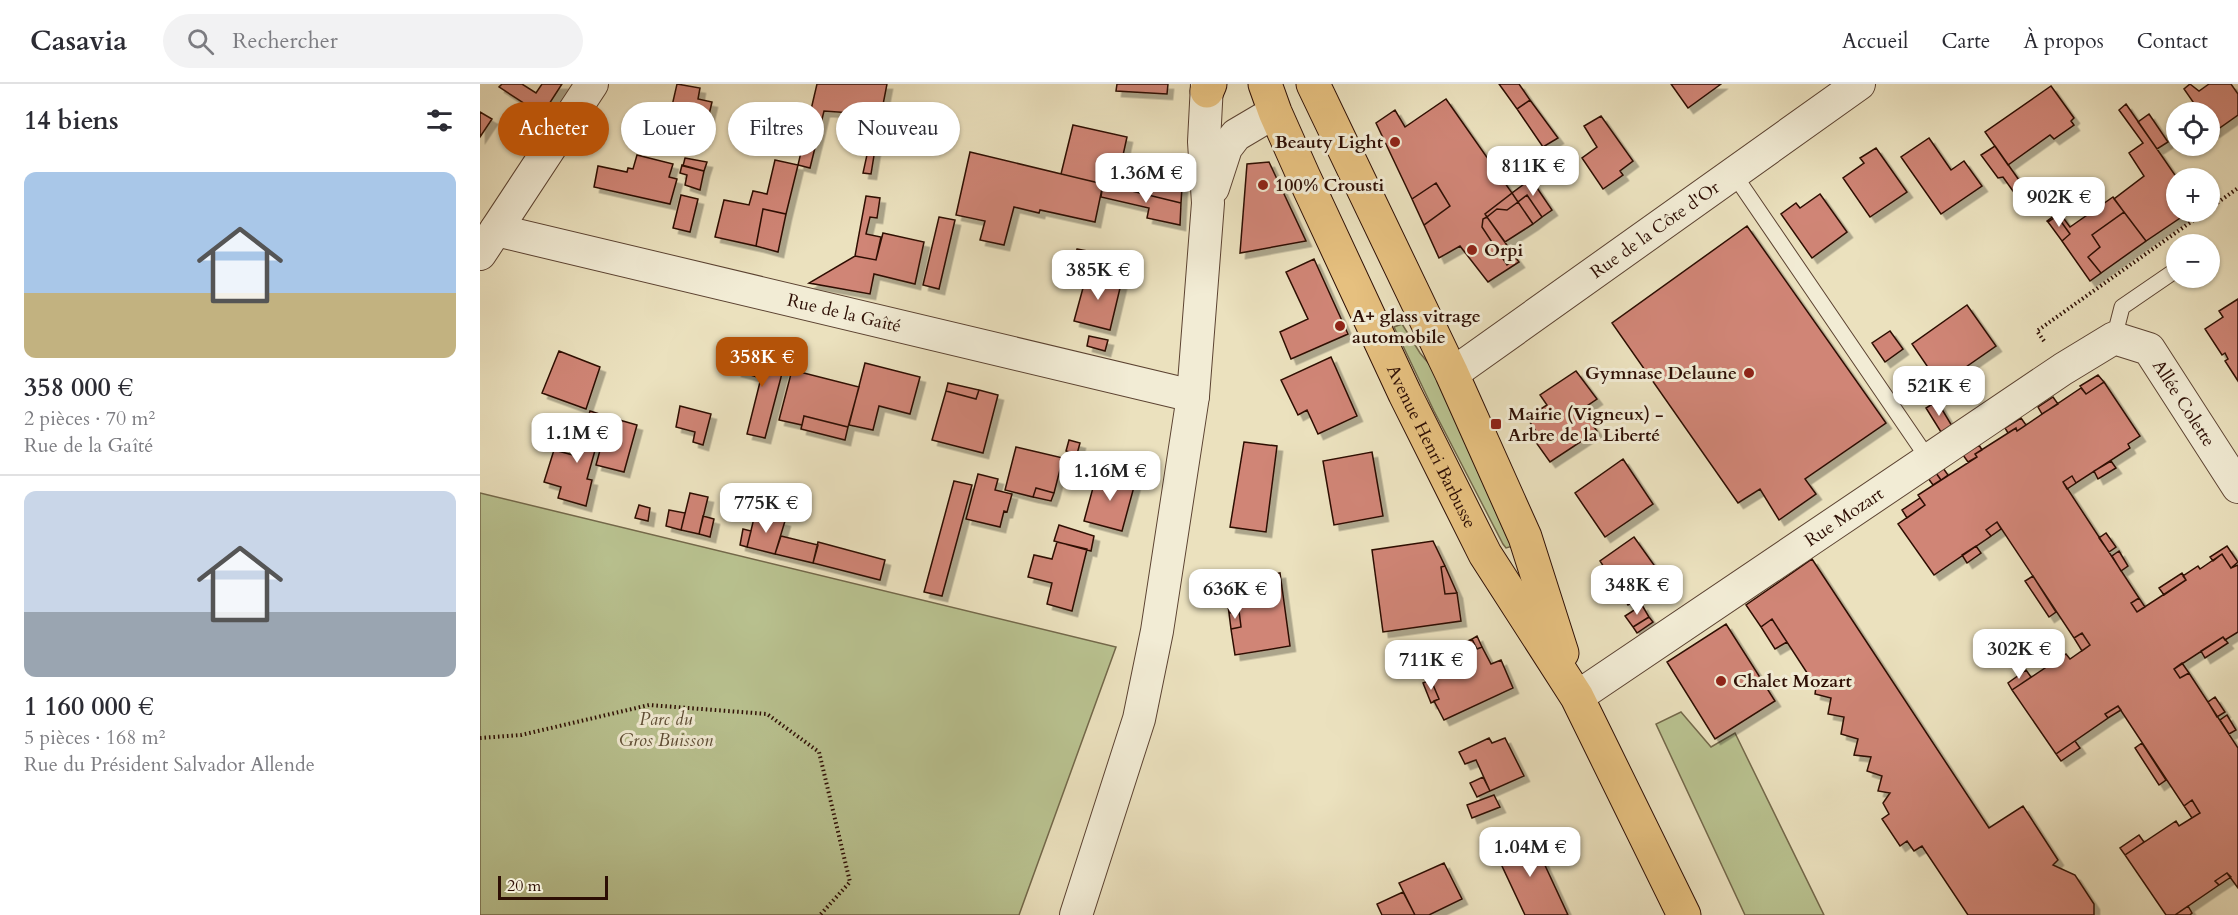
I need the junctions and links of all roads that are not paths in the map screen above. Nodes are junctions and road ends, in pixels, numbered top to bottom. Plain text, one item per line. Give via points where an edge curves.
1 (592, 84) edge
2 (1295, 84) edge
3 (1313, 84) edge
4 (1859, 84) edge
5 (1208, 86) edge
6 (1275, 93) edge
7 (1734, 174) junction
8 (1208, 203) junction
9 (488, 242) edge
10 (2166, 277) edge
11 (2115, 338) junction
12 (1452, 374) junction
13 (1193, 396) junction
14 (1929, 460) junction
15 (2238, 487) edge
16 (1577, 697) junction
17 (1076, 915) edge
18 (1684, 915) edge

1 - 9 street
2 - 12 main road via 1405,315
3 - 12 main road, Avenue Henri Barbusse
4 - 7 street, Rue de la Côte d'Or
5 - 8 street via 1204,142
6 - 8 street via 1226,148
6 - 16 main road, Avenue Henri Barbusse via 1405,394 1485,554
7 - 12 street, Rue de la Côte d'Or
7 - 14 lane
8 - 13 street
9 - 13 street, Rue de la Gaîté
10 - 11 lane via 2122,307
11 - 14 street, Rue Mozart
11 - 15 street, Allée Colette via 2149,349
12 - 16 main road, Avenue Henri Barbusse via 1525,537
13 - 17 street via 1157,631 1139,719
14 - 16 street, Rue Mozart
16 - 18 main road, Avenue Henri Barbusse

